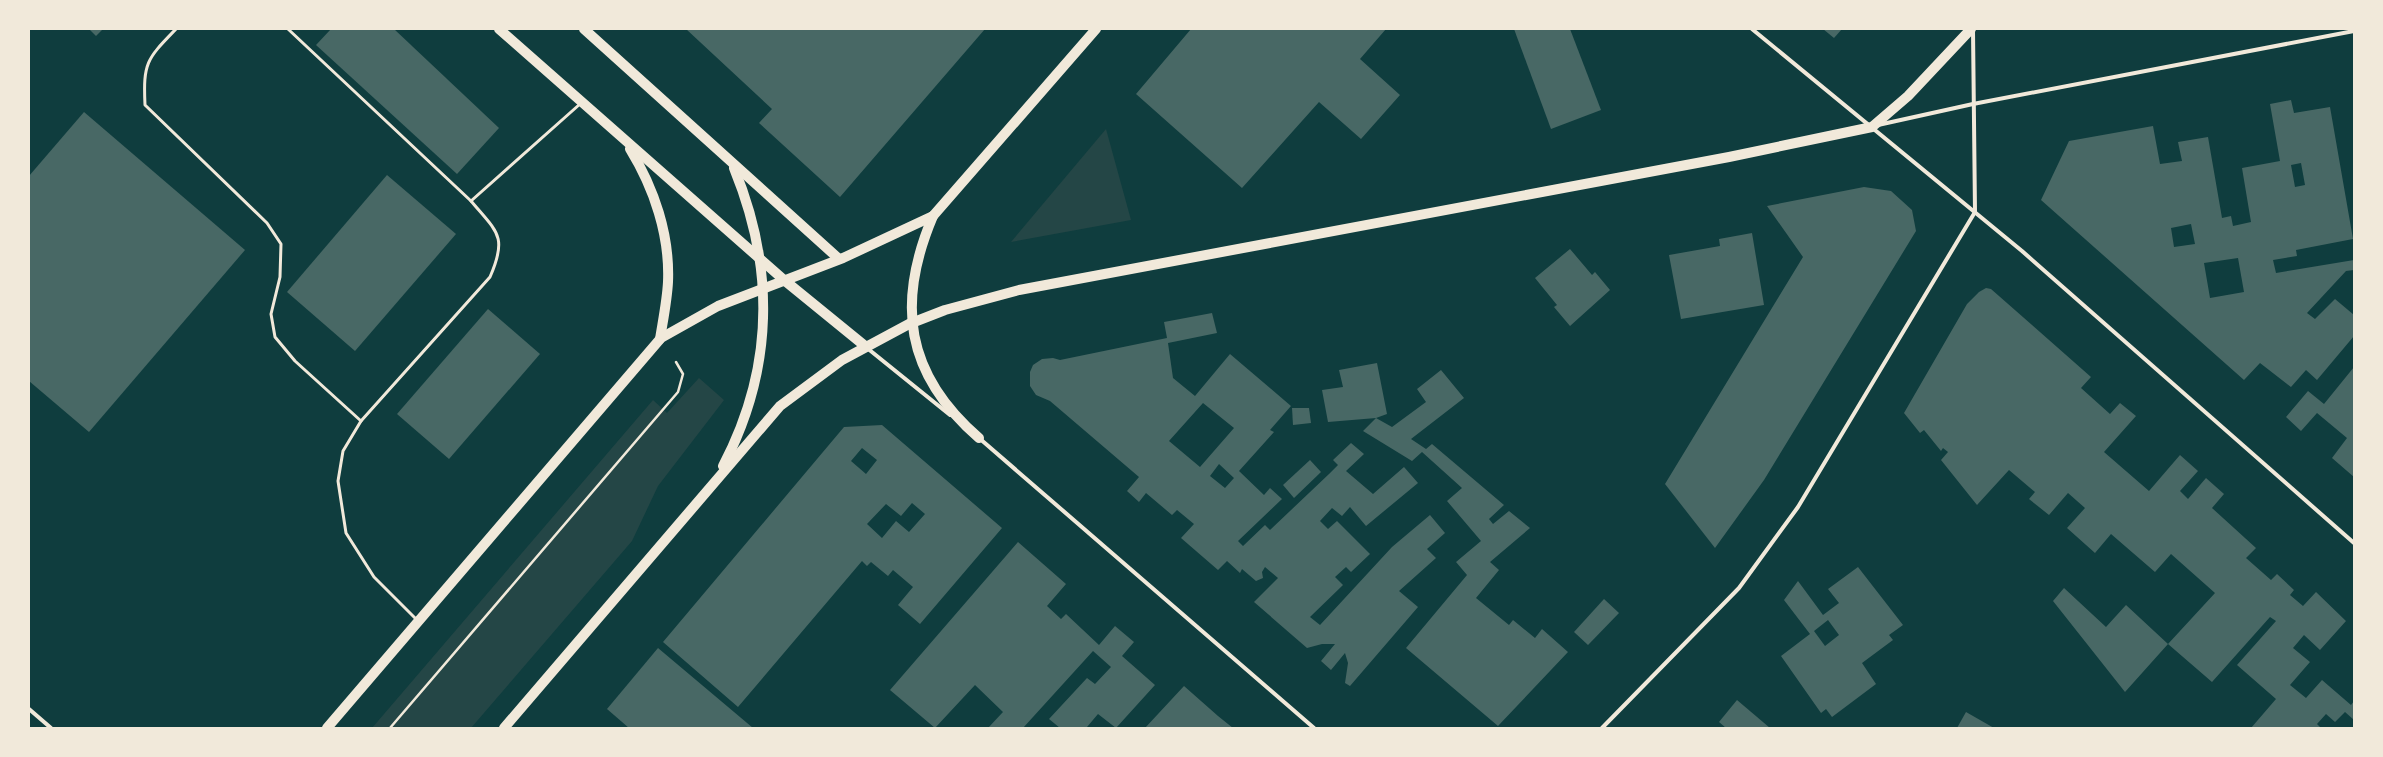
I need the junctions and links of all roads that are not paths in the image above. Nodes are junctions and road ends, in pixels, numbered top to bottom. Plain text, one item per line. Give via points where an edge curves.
1 (176, 29) edge
2 (288, 29) edge
3 (499, 29) edge
4 (584, 29) edge
5 (1096, 29) edge
6 (1752, 29) edge
7 (1972, 29) edge
8 (2354, 31) edge
9 (582, 102) junction
10 (1974, 104) junction
11 (1872, 127) junction
12 (623, 139) junction
13 (733, 166) junction
14 (471, 201) junction
15 (1975, 212) junction
16 (932, 216) junction
17 (760, 259) junction
18 (839, 259) junction
19 (784, 280) junction
20 (763, 288) junction
21 (912, 323) junction
22 (660, 339) junction
23 (865, 346) junction
24 (361, 421) junction
25 (979, 438) junction
26 (709, 488) junction
27 (2354, 543) edge
28 (419, 621) junction
29 (29, 709) edge
30 (51, 728) edge
31 (326, 728) edge
32 (504, 728) edge
33 (1314, 728) edge
34 (1602, 728) edge

1 - 24 lane via 151,55 144,78 145,105 267,223 281,244 280,277 271,314 276,337 295,361
2 - 14 lane
3 - 9 main road
4 - 13 main road
5 - 16 main road
6 - 11 street
7 - 10 street
7 - 11 main road via 1908,96
8 - 10 street
9 - 12 main road
9 - 14 lane
10 - 11 street
10 - 15 street
11 - 15 street
11 - 21 main road via 1721,158 1019,290 974,301
12 - 17 main road
12 - 22 main road via 641,167 661,222 668,280
13 - 17 main road via 753,220
13 - 18 main road
14 - 24 lane via 498,233 500,256 490,277
15 - 27 street
15 - 34 street via 1798,508 1739,588
16 - 18 main road
16 - 21 main road via 914,272
17 - 19 main road
17 - 20 main road
18 - 19 main road
19 - 20 main road
19 - 23 main road
20 - 22 main road via 718,306
20 - 26 main road via 763,336 752,394 732,450
21 - 23 main road
21 - 25 main road via 917,347 934,388 946,407
22 - 28 main road
23 - 25 street
23 - 26 main road via 810,382 780,406
24 - 28 lane via 343,451 338,481 346,533 374,577
25 - 33 street
26 - 32 main road
28 - 31 main road
29 - 30 street

